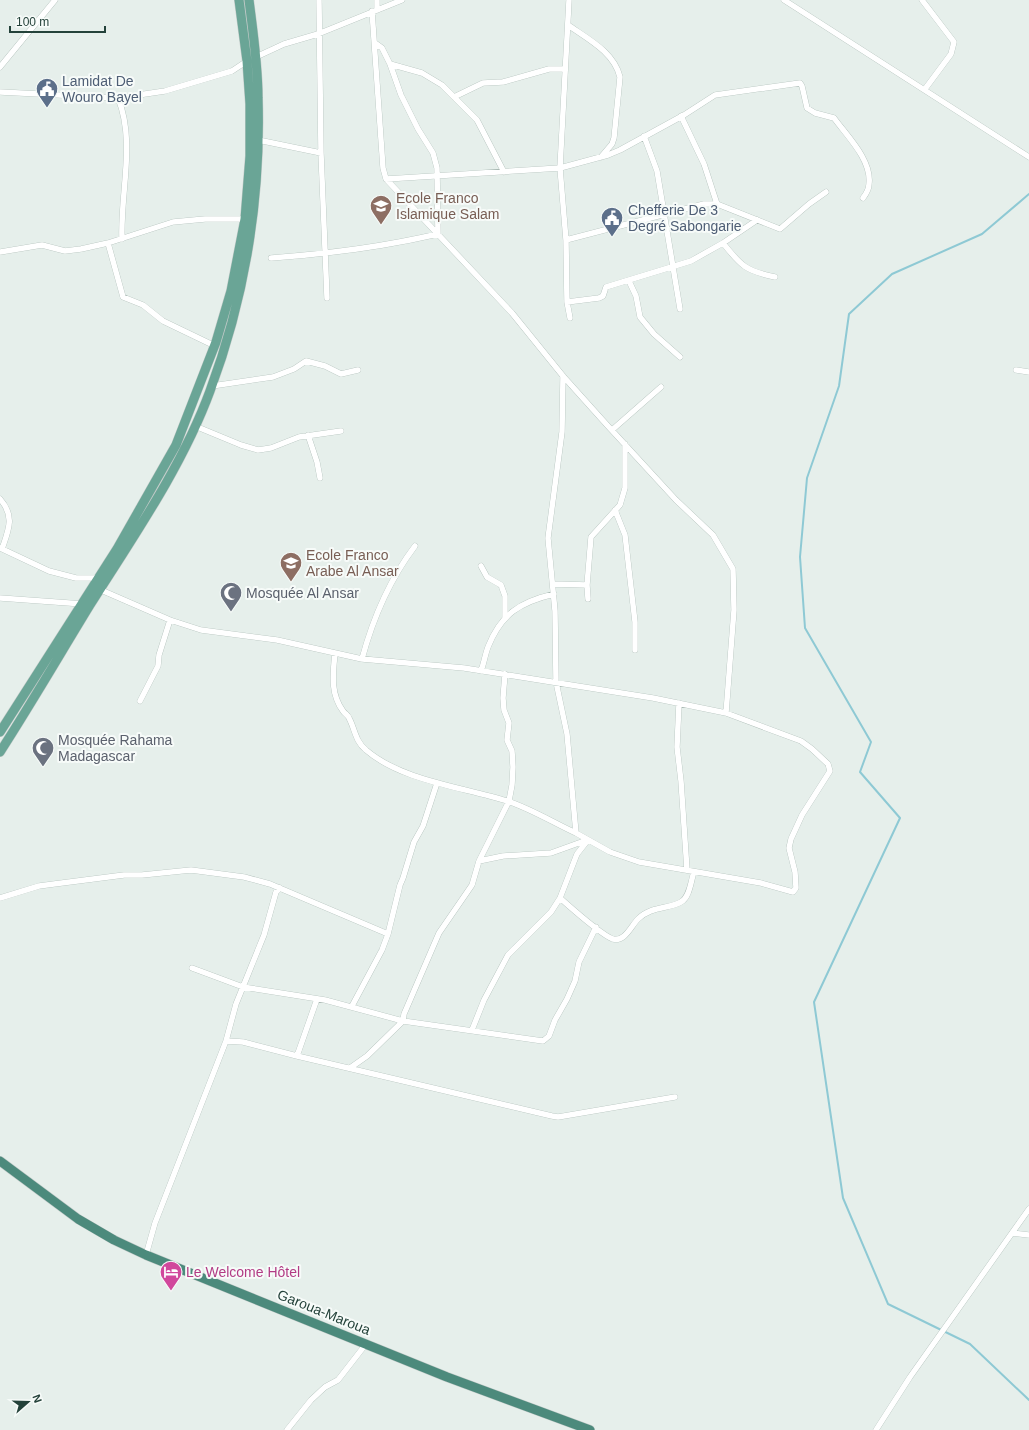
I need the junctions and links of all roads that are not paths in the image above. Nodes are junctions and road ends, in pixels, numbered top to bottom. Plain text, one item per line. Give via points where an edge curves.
1 (55, 0) edge
2 (239, 0) edge
3 (249, 0) edge
4 (319, 0) edge
5 (377, 0) edge
6 (402, 0) edge
7 (569, 0) edge
8 (922, 0) edge
9 (787, 1) edge
10 (375, 11) junction
11 (568, 25) junction
12 (318, 34) junction
13 (375, 43) junction
14 (256, 57) junction
15 (247, 61) junction
16 (390, 64) junction
17 (0, 67) edge
18 (565, 69) junction
19 (925, 89) junction
20 (0, 92) edge
21 (454, 97) junction
22 (118, 98) junction
23 (681, 116) junction
24 (644, 136) junction
25 (258, 140) junction
26 (612, 144) junction
27 (620, 150) junction
28 (321, 154) junction
29 (1029, 157) edge
30 (601, 158) junction
31 (560, 168) junction
32 (504, 172) junction
33 (439, 176) junction
34 (386, 179) junction
35 (826, 192) dead end
36 (863, 198) dead end
37 (717, 204) junction
38 (664, 215) junction
39 (245, 219) junction
40 (757, 220) junction
41 (438, 234) junction
42 (122, 239) junction
43 (566, 240) junction
44 (108, 243) junction
45 (723, 244) junction
46 (0, 252) edge
47 (324, 254) junction
48 (270, 258) dead end
49 (673, 268) junction
50 (775, 277) dead end
51 (629, 281) junction
52 (327, 298) dead end
53 (567, 302) junction
54 (680, 308) dead end
55 (570, 318) dead end
56 (215, 346) junction
57 (680, 357) dead end
58 (358, 370) dead end
59 (1016, 370) dead end
60 (1029, 372) edge
61 (563, 376) junction
62 (212, 386) junction
63 (661, 387) dead end
64 (195, 426) junction
65 (612, 430) junction
66 (341, 431) dead end
67 (308, 435) junction
68 (625, 444) junction
69 (320, 478) dead end
70 (0, 499) edge
71 (615, 510) junction
72 (415, 546) dead end
73 (1, 548) edge
74 (481, 566) dead end
75 (98, 578) junction
76 (553, 584) junction
77 (587, 585) junction
78 (101, 590) junction
79 (554, 594) junction
80 (0, 598) edge
81 (588, 599) dead end
82 (81, 604) junction
83 (91, 605) junction
84 (505, 617) junction
85 (170, 620) junction
86 (635, 650) dead end
87 (335, 653) junction
88 (362, 659) junction
89 (481, 671) junction
90 (505, 674) junction
91 (556, 682) junction
92 (140, 701) dead end
93 (679, 703) junction
94 (726, 713) junction
95 (0, 732) edge
96 (0, 752) edge
97 (437, 783) junction
98 (509, 801) junction
99 (576, 833) junction
100 (588, 840) junction
101 (479, 861) junction
102 (687, 870) junction
103 (694, 872) junction
104 (280, 888) junction
105 (0, 898) edge
106 (560, 898) junction
107 (596, 926) junction
108 (388, 934) junction
109 (192, 968) dead end
110 (243, 987) junction
111 (317, 999) junction
112 (352, 1006) junction
113 (403, 1021) junction
114 (472, 1030) junction
115 (226, 1041) junction
116 (297, 1056) junction
117 (350, 1068) junction
118 (675, 1097) dead end
119 (0, 1153) edge
120 (0, 1161) edge
121 (17, 1174) junction
122 (1029, 1209) edge
123 (1012, 1233) junction
124 (1029, 1236) edge
125 (146, 1255) junction
126 (366, 1344) junction
127 (287, 1430) edge
128 (590, 1430) edge
129 (876, 1430) edge

1 - 17 street
2 - 15 main road
3 - 14 main road
4 - 12 street
5 - 10 street
6 - 10 street
7 - 11 street
8 - 19 street via 954,42 951,54
9 - 19 street
10 - 12 street
10 - 13 street
11 - 18 street
11 - 26 street via 608,54 618,69 618,105
12 - 14 street via 284,44
12 - 28 street
13 - 16 street via 382,48
13 - 34 street via 383,168
14 - 25 main road
15 - 22 street via 232,71 165,91
15 - 39 main road via 250,156
16 - 21 street via 422,72
16 - 33 street via 401,95 433,152
18 - 21 street via 549,69 503,82 483,83
18 - 31 street
19 - 29 street
20 - 22 street
21 - 32 street via 477,120
22 - 42 street via 127,147 121,220
23 - 24 street
23 - 36 street via 715,95 725,92 800,83 807,108 834,118 863,158 870,184
23 - 37 street via 704,164
24 - 27 street
24 - 38 street via 657,171
25 - 28 street
25 - 62 main road via 253,219 244,274 230,331
26 - 27 street
26 - 30 street
27 - 30 street
28 - 47 street
30 - 31 street
31 - 32 street
31 - 43 street
32 - 33 street
33 - 34 street
33 - 41 street
34 - 41 street
35 - 40 street via 782,229
37 - 38 street via 670,211
37 - 40 street
38 - 43 street
38 - 49 street
39 - 42 street via 173,222
39 - 56 main road via 231,291
40 - 45 street
41 - 47 street via 390,245
41 - 61 street via 512,313
42 - 44 street
43 - 53 street
44 - 46 street via 65,251 42,245
44 - 56 street via 123,297 142,306 163,321
45 - 49 street
45 - 50 street via 739,264 755,273
47 - 48 street
47 - 52 street
49 - 51 street
49 - 54 street
51 - 53 street via 606,287 604,296 600,298
51 - 57 street via 636,296 640,317 654,334
53 - 55 street
56 - 75 main road via 176,446
58 - 62 street via 341,374 306,361 273,377
59 - 60 street
61 - 65 street
61 - 76 street via 562,432 548,538
62 - 64 main road
63 - 65 street
64 - 67 street via 258,450
64 - 78 main road via 186,447
65 - 68 street
66 - 67 street
67 - 69 street
68 - 71 street via 625,488 620,505
68 - 94 street via 676,500 713,535 733,569 734,610
70 - 73 street via 9,511 10,521
71 - 77 street via 591,537
71 - 86 street via 626,535 635,622
72 - 88 street via 399,566 369,631
73 - 75 street via 49,571 76,578
74 - 84 street via 487,577 501,585 505,596
75 - 82 main road
76 - 77 street
76 - 79 street
77 - 81 street
78 - 83 main road
78 - 85 street
79 - 84 street via 522,604
79 - 91 street
80 - 82 street
82 - 83 street
82 - 95 main road
83 - 96 main road
84 - 89 street via 488,648
85 - 87 street via 201,630 277,640
85 - 92 street via 158,666
87 - 88 street
87 - 97 street via 332,680 334,694 365,750 390,765
88 - 89 street
89 - 90 street
90 - 91 street
90 - 98 street via 503,704 509,723 507,740 512,751 513,767
91 - 93 street
91 - 99 street via 567,734
93 - 94 street
93 - 102 street via 677,747
94 - 103 street via 801,741 828,764 830,771 802,815 791,839 789,848 795,872 795,891
97 - 98 street
97 - 108 street via 400,885
98 - 99 street
98 - 101 street
99 - 100 street
100 - 101 street via 551,853 504,856
100 - 102 street via 610,852 639,862
100 - 106 street via 577,854
101 - 113 street via 472,885 439,933
102 - 103 street
103 - 107 street via 687,896 681,902 660,907 639,918 620,939 608,936
104 - 105 street via 244,877 191,870 142,876 124,875 39,886
104 - 108 street
104 - 110 street via 276,892 264,935
106 - 107 street via 573,911
106 - 114 street via 551,912 508,955 484,1000
107 - 114 street via 579,962 570,993 546,1040 512,1038
108 - 112 street
109 - 110 street
110 - 111 street
110 - 115 street
111 - 112 street
111 - 116 street
112 - 113 street
113 - 114 street via 448,1029
113 - 117 street via 367,1056
115 - 116 street via 243,1042
115 - 125 street via 155,1223
116 - 117 street
117 - 118 street via 558,1117
119 - 121 highway, Garoua-Maroua
120 - 121 highway, Garoua-Maroua
121 - 125 highway, Garoua-Maroua via 78,1219
122 - 123 street
123 - 124 street
123 - 129 street via 910,1377
125 - 126 highway, Garoua-Maroua
126 - 127 street via 338,1380 325,1387 311,1400
126 - 128 highway, Garoua-Maroua via 454,1380

